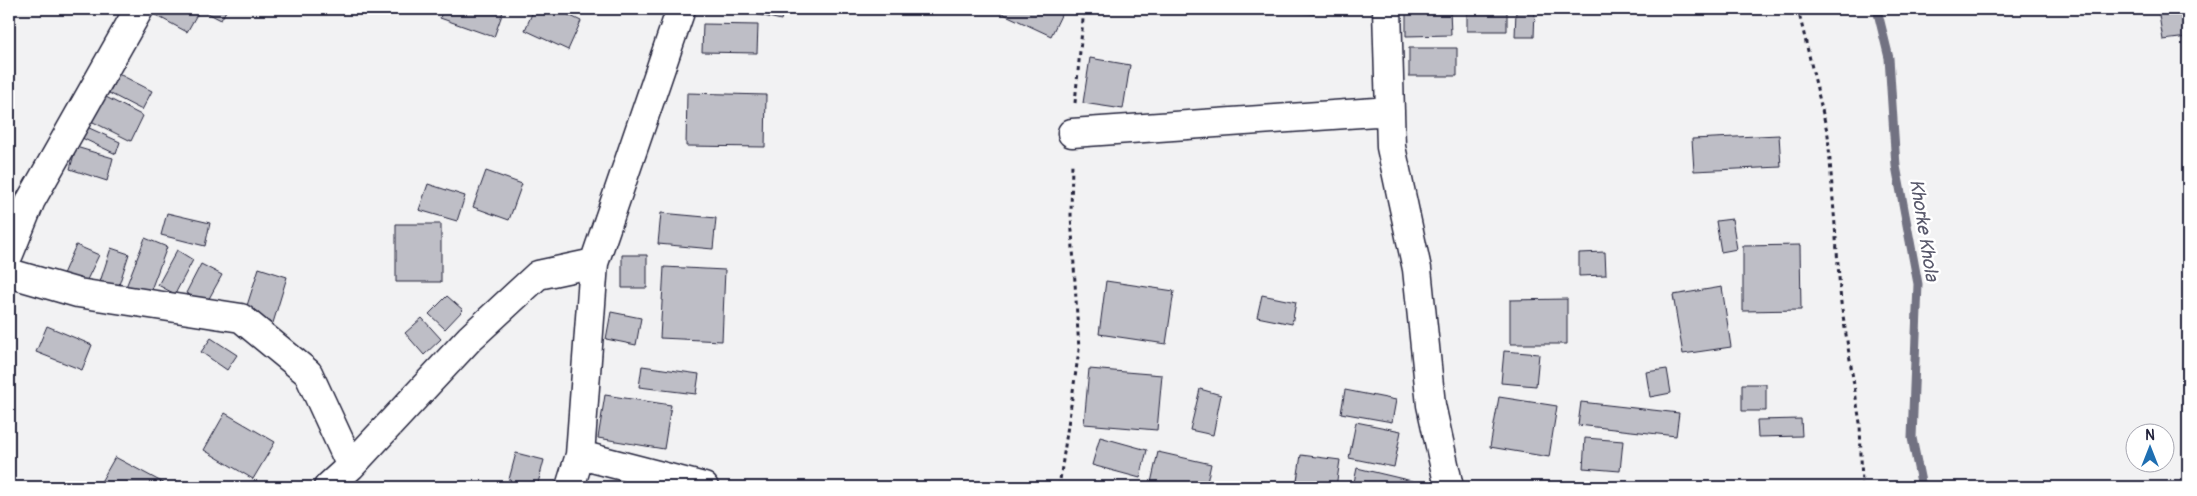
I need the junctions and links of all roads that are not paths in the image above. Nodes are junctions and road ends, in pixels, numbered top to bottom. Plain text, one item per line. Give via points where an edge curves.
1 (139, 9) edge
2 (682, 9) edge
3 (1387, 9) edge
4 (1390, 111) junction
5 (1072, 133) road end
6 (9, 254) edge
7 (594, 263) junction
8 (9, 273) edge
9 (580, 455) junction
10 (351, 466) junction
11 (328, 487) edge
12 (570, 487) edge
13 (704, 487) edge
14 (1448, 487) edge

1 - 6 street via 32,200
2 - 7 street
3 - 4 street
4 - 5 street
4 - 14 street via 1391,147 1417,269 1430,405
7 - 9 street
7 - 10 street via 538,275 470,338
8 - 10 street via 78,293 240,318 308,373
9 - 12 street
9 - 13 street
10 - 11 street

